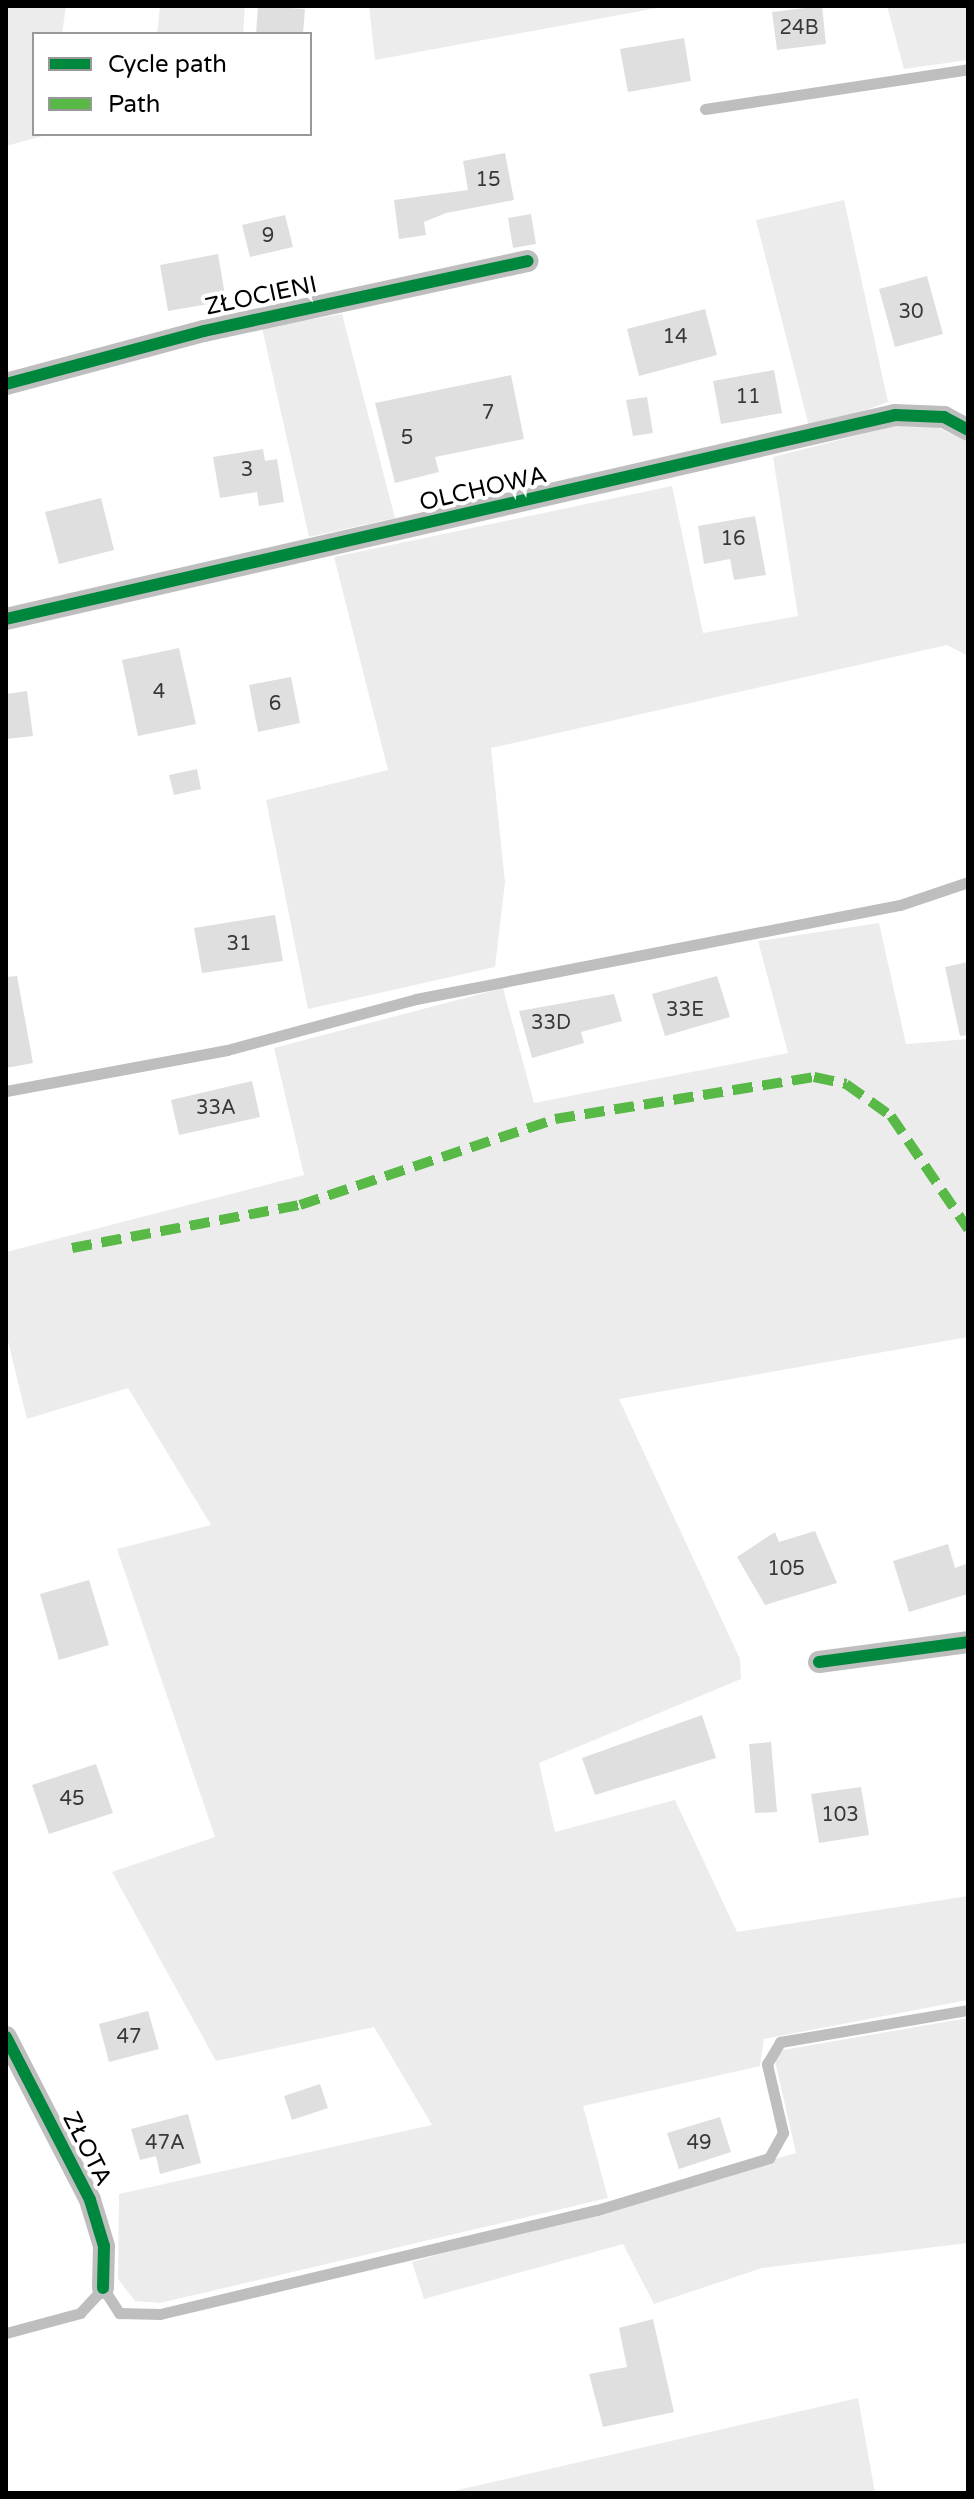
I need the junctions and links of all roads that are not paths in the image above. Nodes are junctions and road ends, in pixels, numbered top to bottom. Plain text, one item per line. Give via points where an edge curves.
1 (968, 69) edge
2 (705, 109) dead end
3 (528, 261) dead end
4 (6, 384) edge
5 (968, 430) edge
6 (6, 619) edge
7 (968, 882) edge
8 (6, 1091) edge
9 (968, 1642) edge
10 (819, 1662) dead end
11 (968, 2010) edge
12 (6, 2037) edge
13 (103, 2288) junction
14 (6, 2333) edge

1 - 2 lane
3 - 4 street, ZŁOCIENI via 204,331
5 - 6 street, OLCHOWA via 944,417 895,415
7 - 8 lane via 900,905 416,999 227,1050
9 - 10 street
11 - 13 lane via 780,2042 767,2064 783,2133 769,2158 597,2210 160,2314 119,2313
12 - 13 street, ZŁOTA via 90,2200 104,2246
13 - 14 lane via 80,2313

